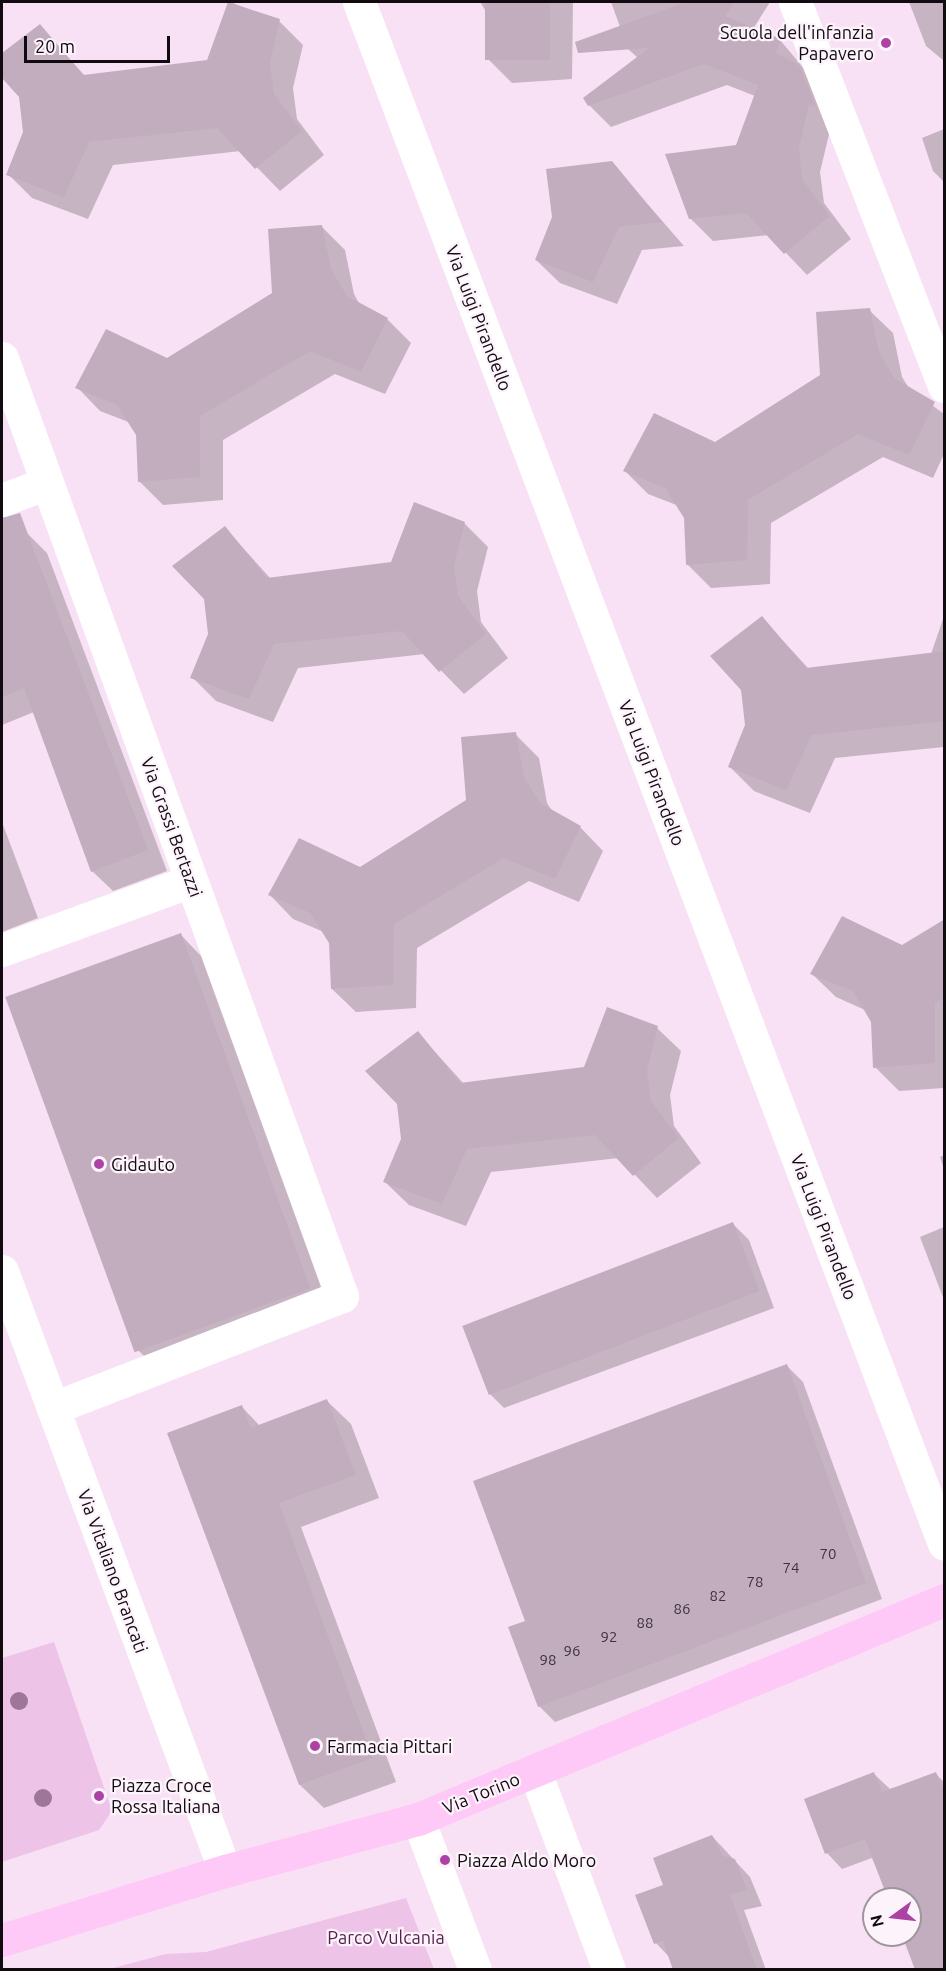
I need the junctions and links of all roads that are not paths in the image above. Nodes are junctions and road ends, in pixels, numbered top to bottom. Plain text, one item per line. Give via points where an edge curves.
1 (359, 2) edge
2 (795, 2) edge
3 (2, 358) edge
4 (945, 386) edge
5 (47, 483) junction
6 (2, 500) edge
7 (191, 881) junction
8 (2, 950) edge
9 (2, 1271) edge
10 (53, 1408) junction
11 (945, 1544) edge
12 (945, 1600) edge
13 (535, 1772) junction
14 (418, 1819) junction
15 (225, 1871) junction
16 (2, 1940) edge
17 (475, 1970) edge
18 (609, 1970) edge

1 - 11 street, Via Luigi Pirandello
2 - 4 street
3 - 5 street, Via Grassi Bertazzi
5 - 6 street
5 - 7 street, Via Grassi Bertazzi
7 - 8 street
7 - 10 street, Via Grassi Bertazzi via 342,1296
9 - 10 street, Via Vitaliano Brancati
10 - 15 street, Via Vitaliano Brancati
12 - 13 main road, Via Torino
13 - 14 main road, Via Torino
13 - 18 street
14 - 15 main road, Via Torino
14 - 17 street
15 - 16 main road, Via Torino

